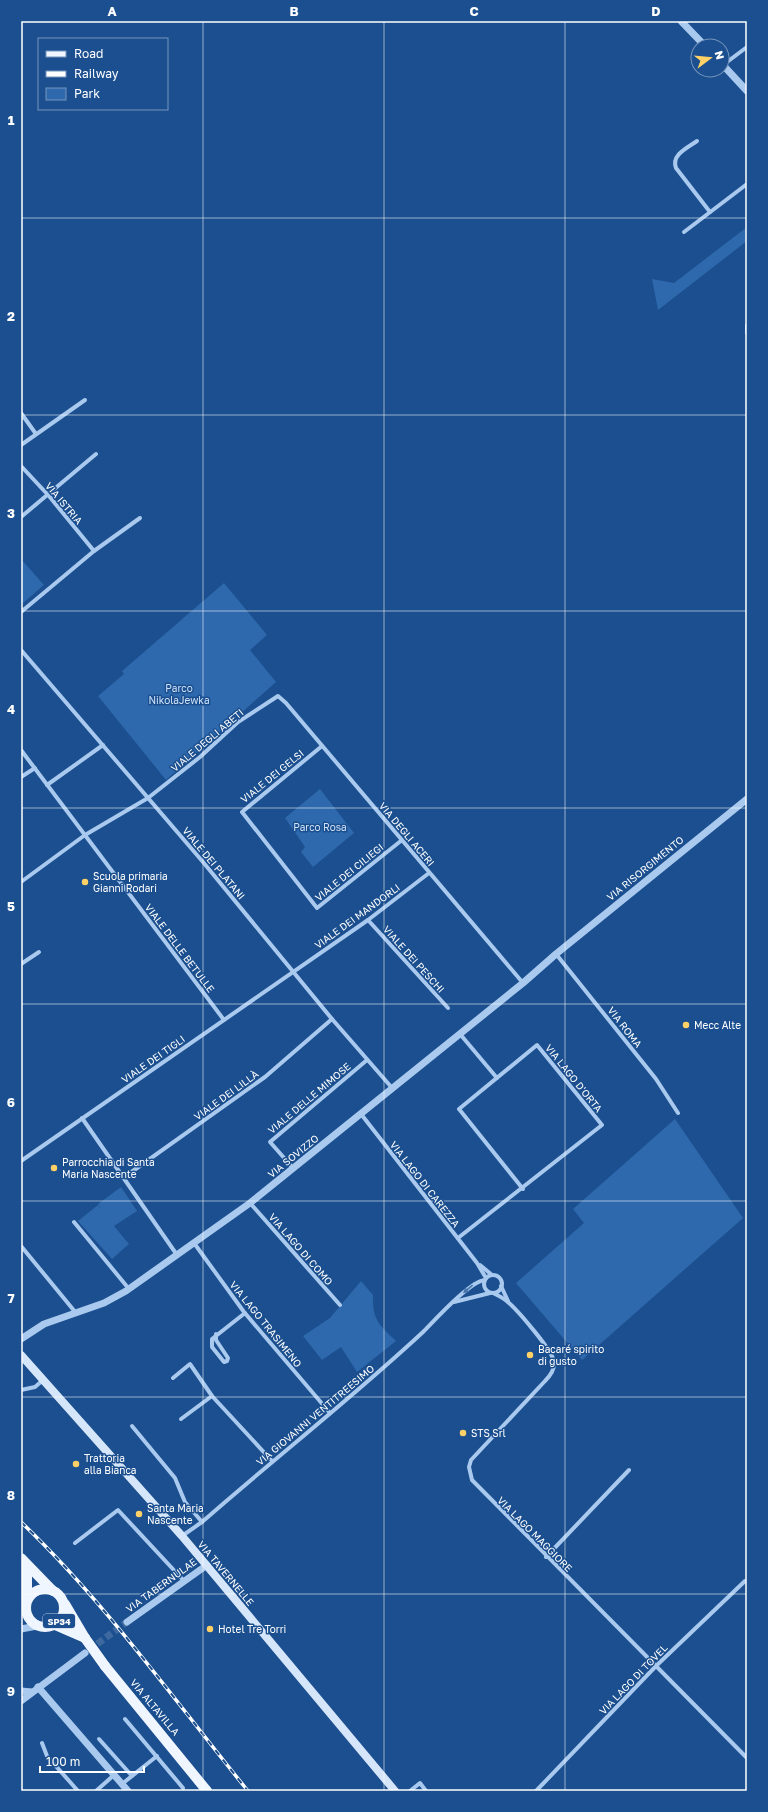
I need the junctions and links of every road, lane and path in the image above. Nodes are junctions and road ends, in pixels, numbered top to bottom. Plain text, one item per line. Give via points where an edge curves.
1 (682, 21) edge
2 (698, 38) edge
3 (747, 47) edge
4 (730, 59) edge
5 (730, 72) edge
6 (747, 91) edge
7 (697, 140) dead end
8 (747, 184) edge
9 (710, 212) junction
10 (684, 232) dead end
11 (747, 325) edge
12 (747, 333) edge
13 (85, 400) dead end
14 (21, 413) edge
15 (36, 434) junction
16 (21, 445) edge
17 (96, 454) dead end
18 (21, 466) edge
19 (47, 494) junction
20 (21, 517) edge
21 (140, 518) dead end
22 (94, 551) junction
23 (21, 612) edge
24 (21, 650) edge
25 (278, 696) joint
26 (103, 746) junction
27 (322, 746) junction
28 (21, 750) edge
29 (35, 768) junction
30 (21, 777) edge
31 (48, 785) junction
32 (148, 798) junction
33 (747, 799) edge
34 (85, 835) junction
35 (402, 840) junction
36 (280, 858) joint
37 (429, 873) junction
38 (21, 882) edge
39 (368, 920) junction
40 (39, 952) dead end
41 (556, 954) junction
42 (21, 964) edge
43 (294, 971) junction
44 (523, 983) junction
45 (448, 1008) dead end
46 (332, 1019) junction
47 (224, 1020) junction
48 (460, 1034) junction
49 (367, 1060) junction
50 (497, 1078) junction
51 (393, 1089) junction
52 (678, 1113) dead end
53 (361, 1114) junction
54 (82, 1118) junction
55 (21, 1161) edge
56 (293, 1168) junction
57 (123, 1178) junction
58 (523, 1189) junction
59 (250, 1203) junction
60 (74, 1222) dead end
61 (458, 1238) junction
62 (194, 1243) junction
63 (21, 1246) edge
64 (177, 1255) junction
65 (477, 1263) junction
66 (492, 1275) junction
67 (486, 1279) junction
68 (502, 1286) junction
69 (129, 1289) junction
70 (491, 1293) junction
71 (454, 1302) junction
72 (509, 1303) junction
73 (340, 1306) dead end
74 (76, 1313) junction
75 (245, 1313) junction
76 (216, 1334) junction
77 (21, 1339) edge
78 (21, 1355) edge
79 (173, 1378) dead end
80 (43, 1380) junction
81 (21, 1390) edge
82 (212, 1396) junction
83 (330, 1413) junction
84 (181, 1419) dead end
85 (132, 1426) dead end
86 (272, 1462) junction
87 (629, 1470) dead end
88 (202, 1522) junction
89 (182, 1536) junction
90 (75, 1543) dead end
91 (546, 1557) junction
92 (21, 1558) edge
93 (206, 1565) junction
94 (745, 1580) dead end
95 (184, 1581) junction
96 (53, 1591) junction
97 (63, 1600) junction
98 (25, 1605) edge
99 (127, 1622) tunnel mouth
100 (55, 1625) junction
101 (36, 1626) junction
102 (21, 1629) edge
103 (85, 1638) junction
104 (84, 1653) tunnel mouth
105 (656, 1666) junction
106 (35, 1690) junction
107 (21, 1691) edge
108 (21, 1695) edge
109 (21, 1701) edge
110 (125, 1719) dead end
111 (99, 1740) dead end
112 (42, 1743) dead end
113 (157, 1756) junction
114 (747, 1758) edge
115 (114, 1775) junction
116 (132, 1776) junction
117 (122, 1784) junction
118 (183, 1788) dead end
119 (78, 1791) edge
120 (96, 1791) edge
121 (128, 1791) edge
122 (207, 1791) edge
123 (395, 1791) edge
124 (410, 1791) edge
125 (426, 1791) edge
126 (536, 1791) edge

1 - 2 street
3 - 4 street
5 - 6 street
7 - 9 street via 676,156 674,162
8 - 9 street
9 - 10 street
11 - 12 street
13 - 15 street
14 - 15 street
15 - 16 street
17 - 19 street
18 - 19 street, VIA ISTRIA
19 - 20 street
19 - 22 street, VIA ISTRIA
21 - 22 street
22 - 23 street
24 - 26 street, VIALE DEI PLATANI
25 - 27 street, VIA DEGLI ACERI
25 - 32 street, VIALE DEGLI ABETI via 238,722 200,757
26 - 31 street
26 - 32 street, VIALE DEI PLATANI
27 - 35 street, VIA DEGLI ACERI
27 - 36 street, VIALE DEI GELSI via 242,812
28 - 29 street, VIALE DELLE BETULLE
29 - 30 street
29 - 31 street, VIALE DELLE BETULLE
31 - 34 street, VIALE DELLE BETULLE
32 - 34 street, VIALE DEGLI ABETI
32 - 43 street, VIALE DEI PLATANI
33 - 41 street, VIA RISORGIMENTO
34 - 38 street, VIALE DEGLI ABETI
34 - 47 street, VIALE DELLE BETULLE
35 - 36 street, VIALE DEI CILIEGI via 317,908
35 - 37 street, VIA DEGLI ACERI
37 - 39 street, VIALE DEI MANDORLI
37 - 44 street, VIA DEGLI ACERI
39 - 43 street, VIALE DEI MANDORLI
39 - 45 street, VIALE DEI PESCHI
40 - 42 street
41 - 44 street, VIA SOVIZZO
41 - 52 street, VIA ROMA via 656,1079
43 - 46 street, VIALE DEI PLATANI
43 - 47 street, VIALE DEI TIGLI
44 - 48 street, VIA SOVIZZO
46 - 49 street, VIALE DEI PLATANI
46 - 57 street, VIALE DEI LILLÀ via 265,1077
47 - 54 street, VIALE DEI TIGLI
48 - 50 street
48 - 51 street, VIA SOVIZZO
49 - 51 street, VIALE DEI PLATANI
49 - 56 street, VIALE DELLE MIMOSE via 270,1142
50 - 58 street, VIA LAGO D'ORTA via 459,1109
50 - 58 street, VIA LAGO D'ORTA via 537,1045 602,1125
51 - 53 street, VIA SOVIZZO
53 - 56 street, VIA SOVIZZO
53 - 61 street, VIA LAGO DI CAREZZA
54 - 55 street, VIALE DEI TIGLI
54 - 57 street
56 - 59 street, VIA SOVIZZO
57 - 64 street
58 - 61 street, VIA LAGO D'ORTA
59 - 62 street, VIA SOVIZZO
59 - 73 street, VIA LAGO DI COMO
60 - 69 street
61 - 65 street, VIA LAGO DI CAREZZA
62 - 64 street, VIA SOVIZZO
62 - 75 street, VIA LAGO TRASIMENO
63 - 74 street
64 - 69 street, VIA SOVIZZO
65 - 66 street
65 - 67 street
66 - 67 street
66 - 68 street via 500,1280
67 - 70 street via 485,1289
67 -> 71 street, VIA GIOVANNI VENTITREESIMO via 478,1281
68 - 70 street via 499,1291
68 - 72 street
69 - 74 street, VIA SOVIZZO via 104,1303
70 - 71 street, VIA GIOVANNI VENTITREESIMO
70 - 72 street
71 - 83 street, VIA GIOVANNI VENTITREESIMO
72 - 91 street, VIA LAGO MAGGIORE via 550,1351 554,1368 545,1381 477,1452 469,1467 476,1486
74 - 77 street, VIA SOVIZZO via 44,1324
75 - 76 street
75 - 83 street, VIA LAGO TRASIMENO
76 - 76 street via 211,1344 224,1362 227,1361 228,1358 216,1340
78 - 80 main road, VIA TAVERNELLE
79 - 82 street via 190,1364
80 - 81 street via 35,1387
80 - 89 main road, VIA TAVERNELLE
82 - 84 street
82 - 86 street
83 - 86 street, VIA GIOVANNI VENTITREESIMO
85 - 88 street via 175,1478 185,1502
86 - 88 street, VIA GIOVANNI VENTITREESIMO
87 - 91 street
88 - 89 street, VIA GIOVANNI VENTITREESIMO
89 - 93 main road, VIA TAVERNELLE
90 - 95 street via 118,1510
91 - 105 street, VIA LAGO MAGGIORE
92 - 96 main road, SP34
92 - 98 main road, SP34 via 27,1576
93 - 95 street, VIA TABERNULAE
93 - 123 main road, VIA TAVERNELLE
94 - 105 street, VIA LAGO DI TOVEL
95 - 99 street, VIA TABERNULAE
96 - 97 main road, SP34
96 - 98 main road via 38,1590
97 - 100 main road, SP34 via 64,1614
97 - 103 main road, VIA ALTAVILLA / SP34
98 - 101 main road, SP34 via 29,1620
100 - 101 main road, SP34 via 44,1628
100 - 103 main road, SP34
101 - 102 street
103 - 122 main road, VIA ALTAVILLA / SP34, bridge
104 - 106 street
105 - 114 street, VIA LAGO MAGGIORE
105 - 126 street, VIA LAGO DI TOVEL
106 - 107 street
106 - 108 street
106 - 109 street
106 - 115 street
110 - 113 street
111 - 116 street
112 - 119 street via 47,1756
113 - 116 street
113 - 118 street
115 - 117 street
115 - 120 street
116 - 117 street
117 - 121 street
124 - 125 street via 420,1783

